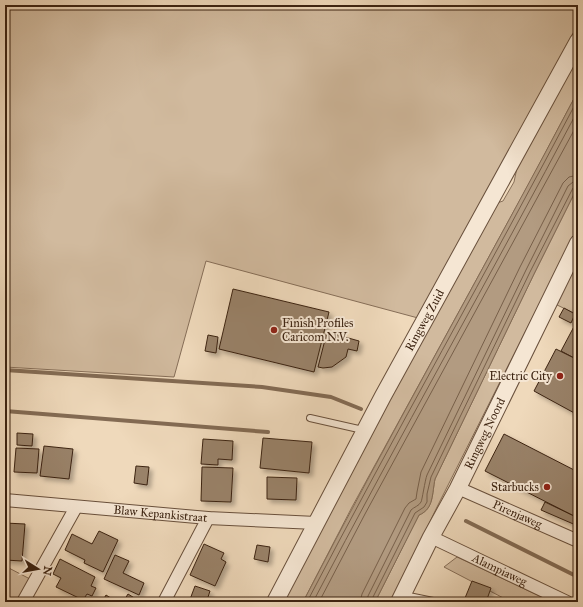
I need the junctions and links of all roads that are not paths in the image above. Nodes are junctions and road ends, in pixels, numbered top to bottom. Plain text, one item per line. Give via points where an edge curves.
1 (578, 41) edge
2 (578, 243) edge
3 (310, 418) dead end
4 (365, 430) junction
5 (458, 488) junction
6 (5, 500) edge
7 (76, 507) junction
8 (208, 518) junction
9 (316, 523) junction
10 (431, 537) junction
11 (578, 541) edge
12 (401, 598) edge
13 (23, 602) edge
14 (164, 602) edge
15 (275, 602) edge
16 (438, 602) edge
17 (567, 602) edge

1 - 4 street, Ringweg Zuid
2 - 5 street, Ringweg Noord
3 - 4 lane
4 - 9 street, Ringweg Zuid
5 - 10 street, Ringweg Noord
5 - 11 street, Pirenjaweg
6 - 7 street, Blaw Kepankistraat
7 - 8 street, Blaw Kepankistraat
7 - 13 street
8 - 9 street, Blaw Kepankistraat
8 - 14 street
9 - 15 street, Ringweg Zuid
10 - 12 street, Ringweg Noord
10 - 17 street, Alampiaweg
12 - 16 lane

